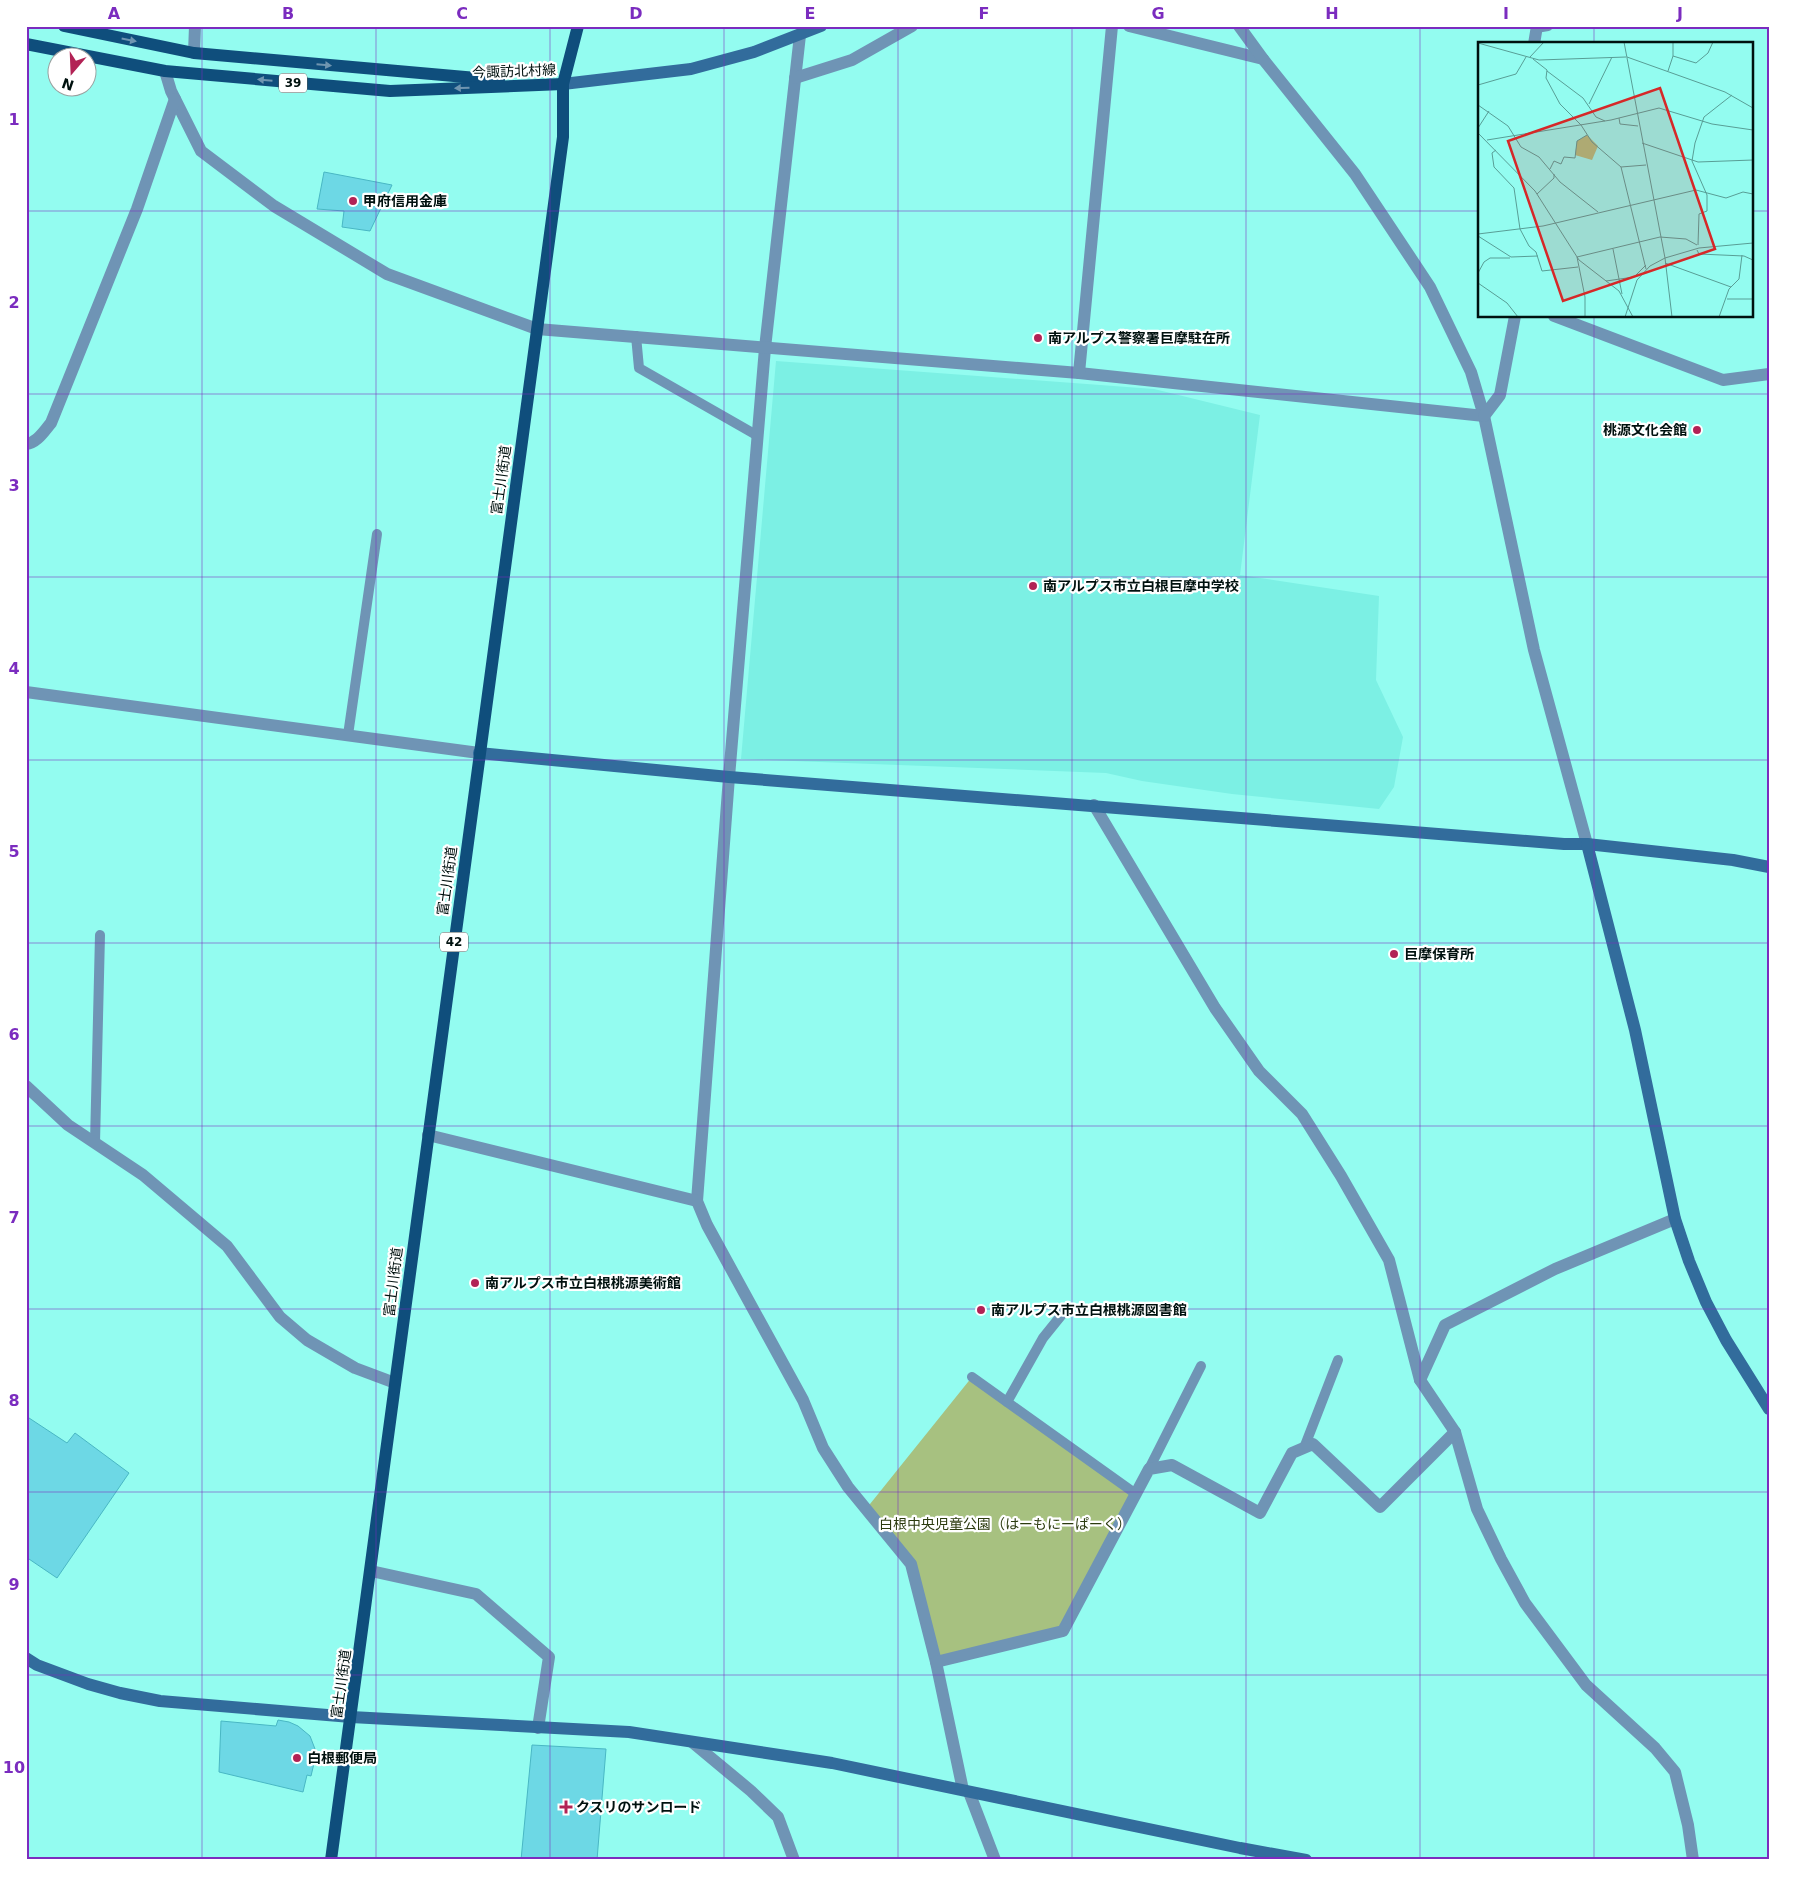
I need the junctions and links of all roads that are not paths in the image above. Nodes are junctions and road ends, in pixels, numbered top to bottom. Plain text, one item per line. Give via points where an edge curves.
1 (64, 26) edge
2 (195, 26) edge
3 (821, 26) edge
4 (912, 26) edge
5 (1112, 26) edge
6 (1129, 26) edge
7 (1239, 26) edge
8 (1541, 27) edge
9 (574, 29) edge
10 (800, 35) junction
11 (1535, 42) edge
12 (26, 44) edge
13 (194, 53) junction
14 (1263, 58) junction
15 (165, 72) junction
16 (795, 78) junction
17 (563, 84) junction
18 (175, 99) junction
19 (1515, 318) edge
20 (1559, 318) edge
21 (537, 329) junction
22 (636, 336) junction
23 (765, 348) junction
24 (1079, 373) junction
25 (1769, 374) edge
26 (1484, 416) junction
27 (758, 436) junction
28 (26, 444) edge
29 (377, 534) dead end
30 (26, 692) edge
31 (348, 735) junction
32 (479, 753) junction
33 (729, 777) junction
34 (1094, 805) junction
35 (1587, 844) junction
36 (1769, 867) edge
37 (100, 935) dead end
38 (26, 1086) edge
39 (428, 1135) junction
40 (95, 1143) junction
41 (697, 1201) junction
42 (1675, 1218) junction
43 (1068, 1307) dead end
44 (1338, 1360) dead end
45 (1201, 1366) dead end
46 (972, 1377) dead end
47 (1420, 1380) junction
48 (395, 1383) junction
49 (1007, 1402) junction
50 (1769, 1409) edge
51 (1455, 1432) junction
52 (1304, 1448) junction
53 (1150, 1469) junction
54 (1136, 1494) junction
55 (371, 1571) junction
56 (26, 1658) edge
57 (936, 1662) junction
58 (351, 1718) junction
59 (538, 1728) junction
60 (692, 1742) junction
61 (966, 1791) junction
62 (331, 1860) edge
63 (794, 1860) edge
64 (995, 1860) edge
65 (1306, 1860) edge
66 (1693, 1860) edge

1 -> 13 main road, 今諏訪北村線 / 39
2 - 13 street
3 - 10 street
4 - 16 street via 852,60
5 - 24 street
6 - 14 street
7 - 14 street
8 - 11 street
9 - 17 main road, 富士川街道 / 42
10 - 16 street
10 - 17 street via 754,52 691,69
12 - 15 main road, 今諏訪北村線 / 39
13 -> 17 main road, 今諏訪北村線 / 39
14 - 26 street via 1355,174 1430,287 1471,372
17 -> 15 main road, 今諏訪北村線 / 39 via 390,91
15 - 18 street
16 - 23 street
17 - 21 main road, 富士川街道 / 42 via 563,137
18 - 21 street via 201,151 274,206 387,274
18 - 28 street via 137,209 50,423 31,444
19 - 26 street via 1500,395
20 - 25 street via 1723,380
21 - 22 street
21 - 32 main road, 富士川街道 / 42
22 - 23 street
22 - 27 lane via 639,368
23 - 24 street
23 - 27 street
24 - 26 street
26 - 35 street via 1534,650
27 - 33 street
29 - 31 lane
30 - 31 street
31 - 32 street
32 - 33 street
32 - 39 main road, 富士川街道 / 42
33 - 34 street
33 - 41 street
34 - 35 street
34 - 47 street via 1215,1008 1259,1071 1302,1114 1389,1260
35 - 36 street
35 - 42 street via 1635,1030
37 - 40 lane
38 - 40 street via 68,1124
39 - 41 street
39 - 48 main road, 富士川街道 / 42
40 - 48 street via 142,1175 227,1246 280,1317 307,1340 355,1368
41 - 57 street via 803,1400 823,1448 848,1487 911,1564
42 - 47 street via 1555,1269 1445,1325
42 - 50 street via 1706,1302
43 - 49 lane via 1043,1338
44 - 52 lane
45 - 53 lane
46 - 49 lane
47 - 51 street
48 - 55 main road, 富士川街道 / 42
49 - 54 lane
51 - 52 street via 1380,1507 1314,1444
51 - 66 street via 1477,1509 1525,1603 1586,1685 1655,1748 1675,1772
52 - 53 street via 1292,1453 1260,1513 1172,1465
53 - 54 street
54 - 57 street via 1063,1631
55 - 58 main road, 富士川街道 / 42
55 - 59 street via 476,1594 549,1658
56 - 58 street via 88,1684 160,1701
57 - 61 street
58 - 59 street
58 - 62 main road, 富士川街道 / 42
59 - 60 street via 629,1732
60 - 61 street via 832,1763
60 - 63 street via 778,1817
61 - 64 street
61 - 65 street

